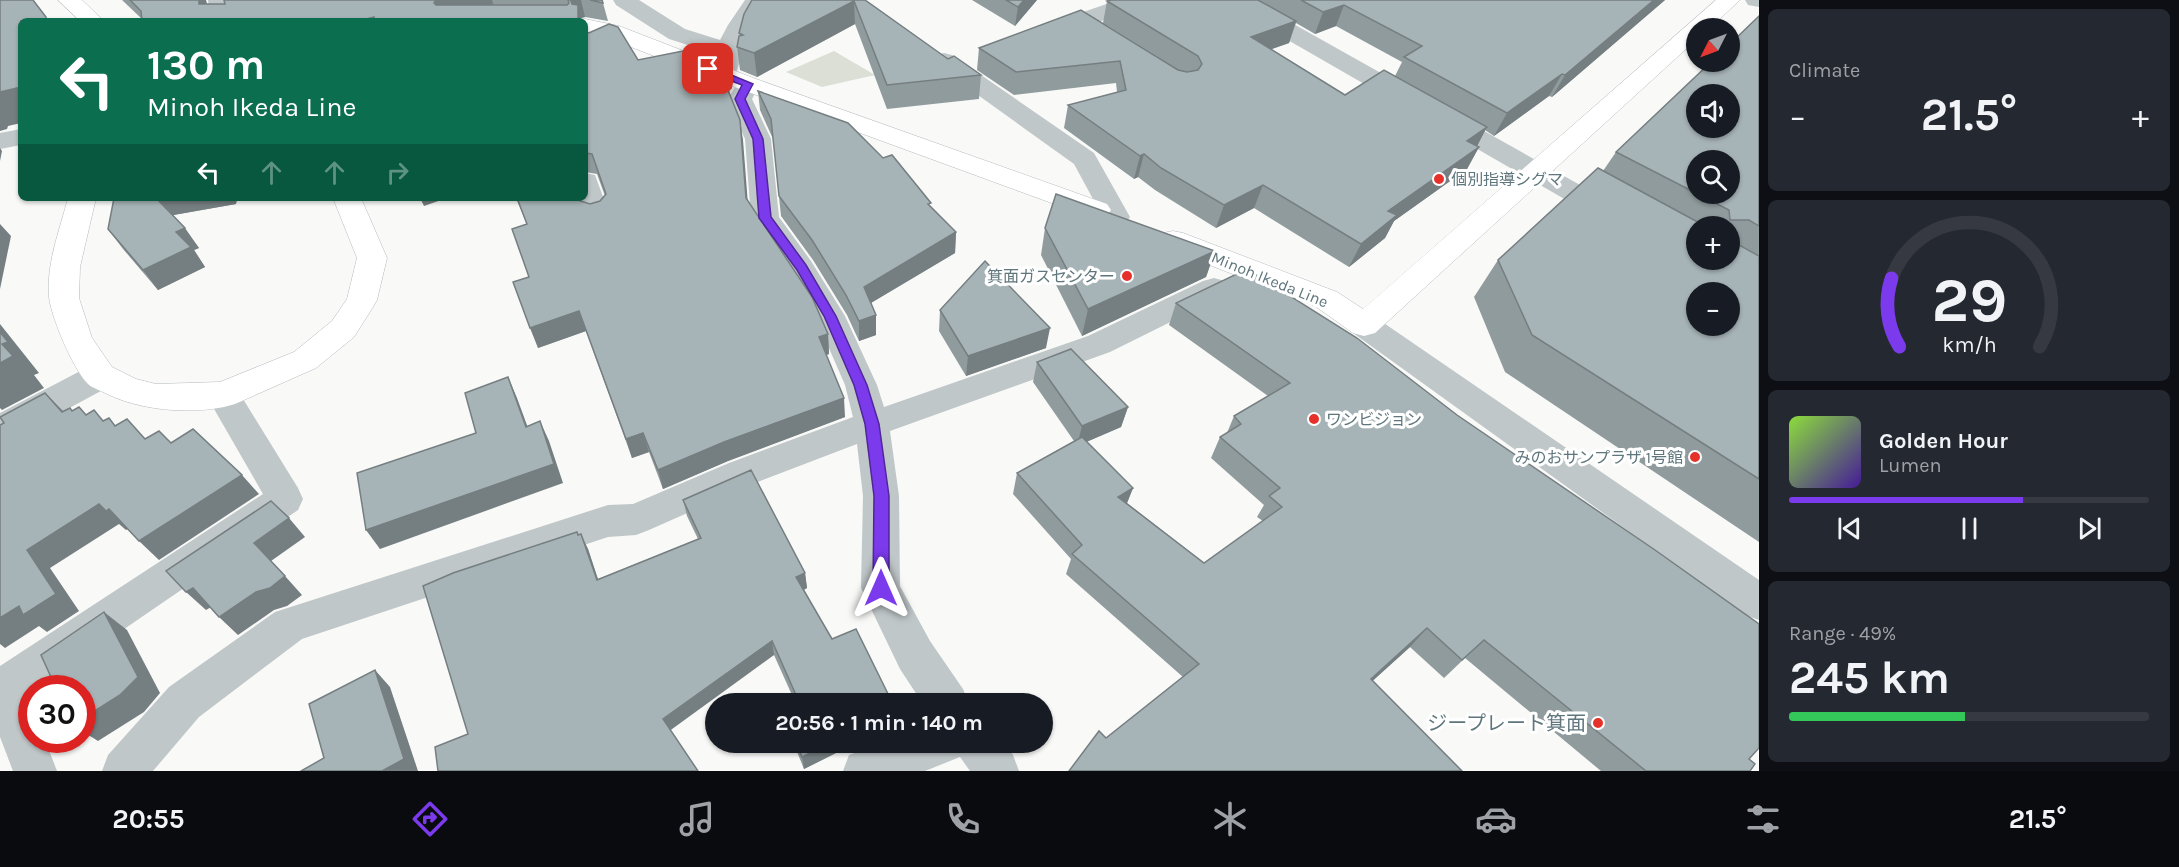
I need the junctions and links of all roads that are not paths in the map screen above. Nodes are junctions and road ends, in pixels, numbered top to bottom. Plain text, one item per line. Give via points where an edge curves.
1 (69, 0) edge
2 (219, 0) edge
3 (624, 0) edge
4 (756, 0) edge
5 (1140, 0) edge
6 (1235, 0) edge
7 (1729, 0) edge
8 (90, 18) edge
9 (222, 18) edge
10 (1709, 18) edge
11 (1081, 21) junction
12 (588, 27) edge
13 (611, 31) junction
14 (1109, 38) edge
15 (1686, 39) edge
16 (1028, 40) edge
17 (588, 44) edge
18 (925, 46) edge
19 (727, 50) junction
20 (737, 79) junction
21 (18, 138) edge
22 (0, 141) edge
23 (1536, 173) junction
24 (588, 191) edge
25 (81, 201) edge
26 (348, 201) edge
27 (595, 213) edge
28 (1133, 224) junction
29 (1631, 225) edge
30 (1251, 270) junction
31 (1364, 326) junction
32 (100, 376) junction
33 (223, 395) junction
34 (872, 424) junction
35 (0, 429) edge
36 (1759, 602) edge
37 (1, 689) edge
38 (941, 693) edge
39 (915, 753) edge
40 (983, 753) edge
41 (35, 771) edge
42 (124, 771) edge
43 (865, 771) edge
44 (997, 771) edge

1 - 8 main road
2 - 9 street
3 - 19 street via 677,34
4 - 19 street via 735,27
5 - 11 street
6 - 23 street
7 - 10 main road
11 - 14 street
11 - 16 street
12 - 13 main road, Minoh Ikeda Line
13 - 17 street
13 - 20 main road, Minoh Ikeda Line
15 - 23 main road
18 - 28 street via 964,62 1085,159
19 - 20 street
20 - 28 main road, Minoh Ikeda Line
20 - 34 street via 740,99 758,139 765,218 830,316 861,385
21 - 22 street
23 - 29 street
23 - 31 main road
24 - 27 street
25 - 32 main road via 65,267 64,298 77,340
26 - 33 main road via 372,258 362,300 343,329 304,360
28 - 30 main road, Minoh Ikeda Line
30 - 31 main road, Minoh Ikeda Line via 1326,299
30 - 34 street via 1099,344
31 - 36 street
32 - 33 main road via 128,390 156,397
32 - 35 street
33 - 37 street via 285,499
34 - 38 street via 881,496 881,588 915,655
34 - 42 street via 742,473 636,519 608,521 289,625 184,702
37 - 41 street
39 - 43 street
40 - 44 street

